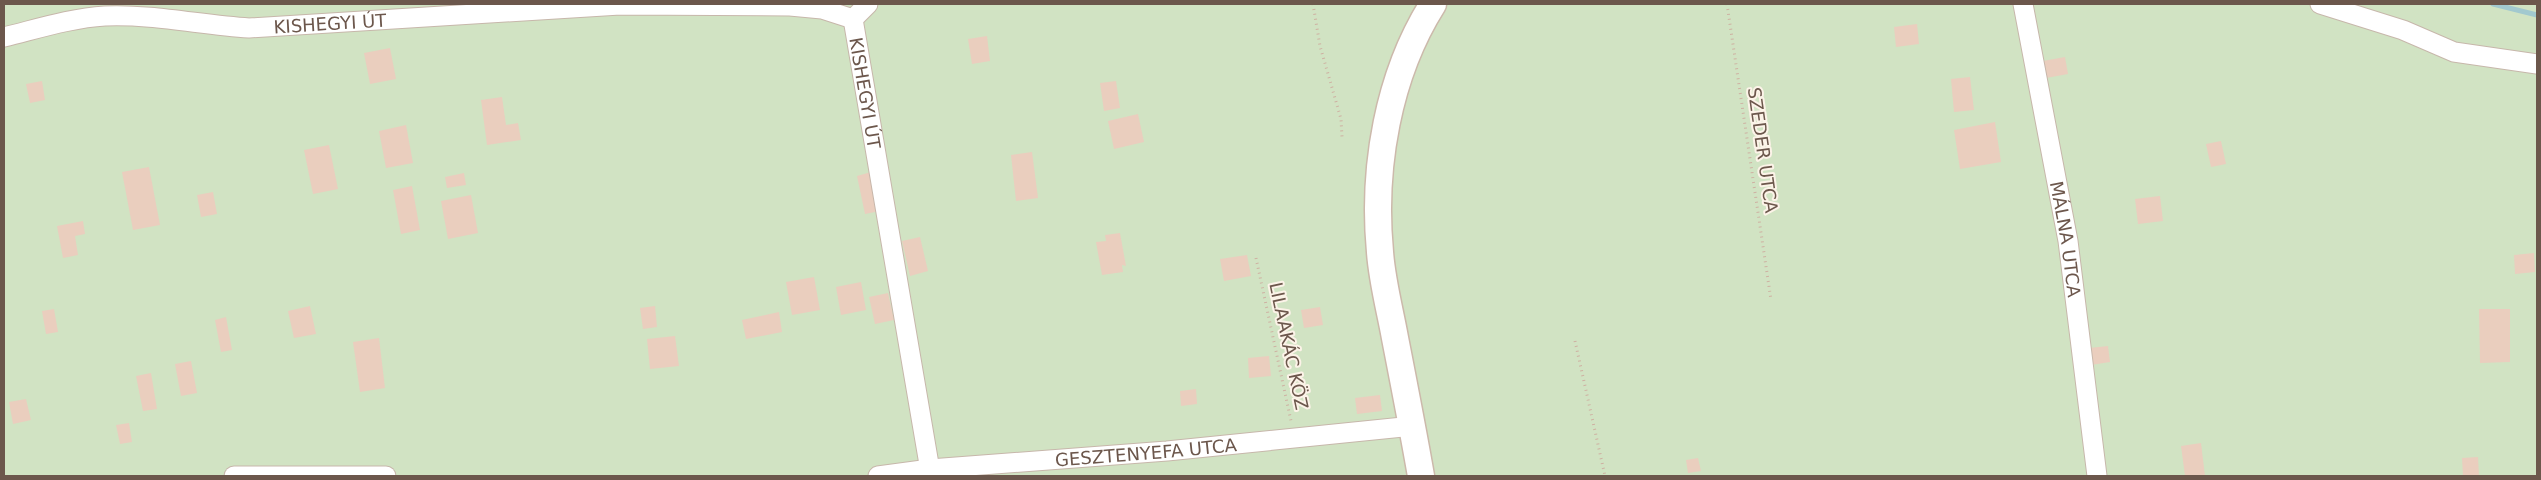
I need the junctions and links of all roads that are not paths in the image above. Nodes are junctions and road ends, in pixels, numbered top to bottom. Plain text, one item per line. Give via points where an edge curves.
1 (868, 4) edge
2 (1433, 4) edge
3 (2024, 4) edge
4 (2320, 4) edge
5 (854, 19) junction
6 (4, 37) edge
7 (2537, 64) edge
8 (1412, 426) junction
9 (931, 473) edge
10 (234, 476) edge
11 (386, 476) edge
12 (878, 476) edge
13 (1421, 476) edge
14 (2097, 476) edge

1 - 5 street
2 - 8 main road via 1413,38 1395,92 1380,170 1378,205 1381,262
3 - 14 street, MÁLNA UTCA via 2068,241
4 - 7 street via 2403,30 2454,52
5 - 6 street, KISHEGYI ÚT via 822,9 790,6 620,5 249,28 137,16 104,16
5 - 9 street, KISHEGYI ÚT
8 - 9 street, GESZTENYEFA UTCA
8 - 13 main road
9 - 12 street, GESZTENYEFA UTCA
10 - 11 street

